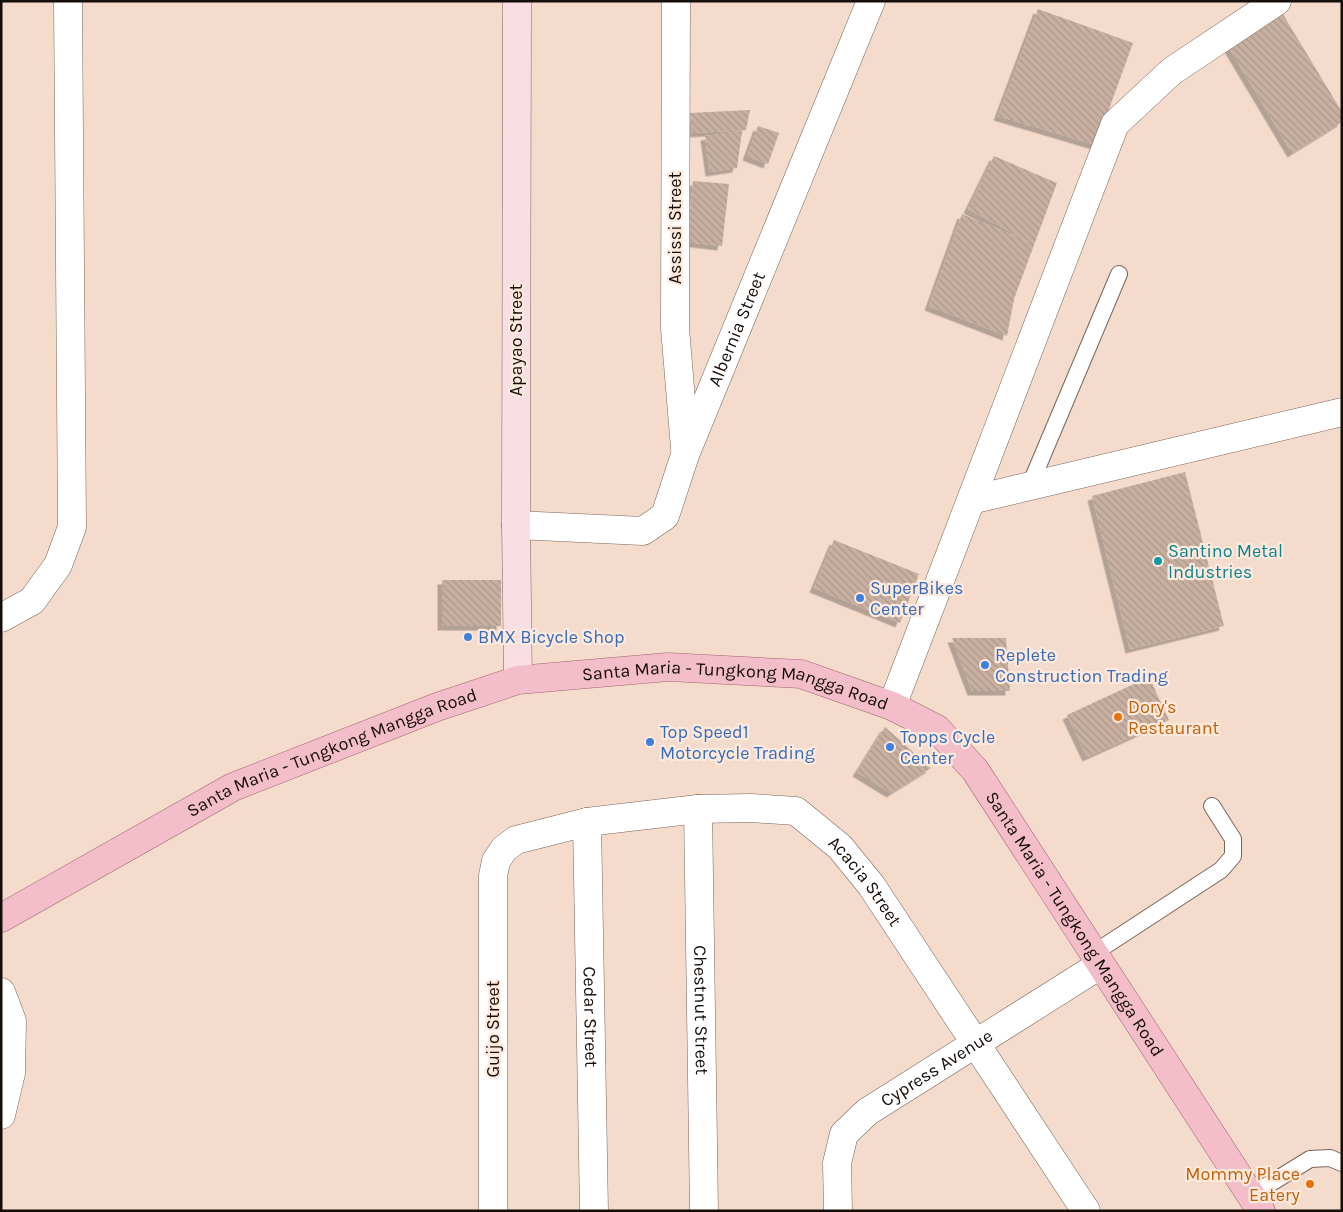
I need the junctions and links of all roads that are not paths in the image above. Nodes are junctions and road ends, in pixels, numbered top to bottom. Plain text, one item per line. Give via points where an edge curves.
1 (68, 1) edge
2 (517, 1) edge
3 (676, 1) edge
4 (871, 1) edge
5 (1277, 1) edge
6 (1119, 274) dead end
7 (1342, 412) edge
8 (685, 455) junction
9 (1030, 485) junction
10 (971, 500) junction
11 (516, 524) junction
12 (1, 618) edge
13 (518, 680) junction
14 (892, 706) junction
15 (1212, 806) dead end
16 (698, 809) junction
17 (587, 822) junction
18 (504, 849) joint
19 (1, 918) edge
20 (1097, 959) junction
21 (1, 992) edge
22 (975, 1043) junction
23 (1, 1114) edge
24 (1342, 1163) edge
25 (1256, 1203) edge
26 (492, 1211) edge
27 (594, 1211) edge
28 (704, 1211) edge
29 (838, 1211) edge
30 (1086, 1211) edge

1 - 12 street via 72,527 58,565 32,601
2 - 11 street, Apayao Street
3 - 8 street, Assissi Street via 675,328
4 - 8 street, Albernia Street
5 - 10 street via 1172,71 1116,124
6 - 9 lane
7 - 9 street
8 - 11 street, Albernia Street via 665,516 643,531
9 - 10 street
10 - 14 street
11 - 13 street, Apayao Street
13 - 14 main road, Santa Maria - Tungkong Mangga Road via 668,667 801,674
13 - 19 main road, Santa Maria - Tungkong Mangga Road via 437,707 234,787
14 - 20 main road, Santa Maria - Tungkong Mangga Road via 937,729 975,770
15 - 20 lane via 1233,839 1233,856 1221,870
16 - 17 street, Acacia Street
16 - 22 street, Acacia Street via 796,811 840,847 871,885
16 - 28 street, Chestnut Street
17 - 18 street, Acacia Street via 516,840
17 - 27 street, Cedar Street
18 - 26 street, Guijo Street via 496,862 493,876
20 - 22 street, Cypress Avenue
20 - 25 main road, Santa Maria - Tungkong Mangga Road
21 - 23 street via 12,1021 11,1073
22 - 29 street, Cypress Avenue via 867,1112 844,1134 837,1163
22 - 30 street, Acacia Street
24 - 25 lane via 1330,1158 1310,1159

